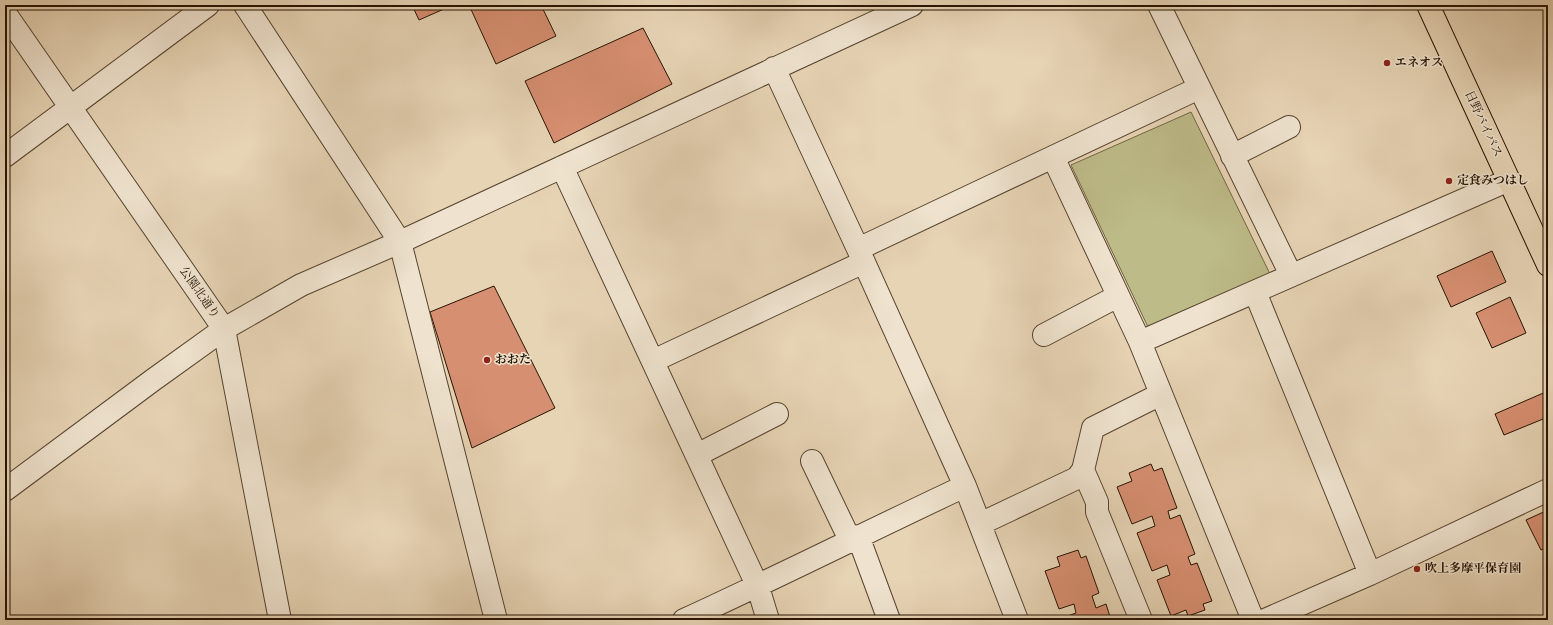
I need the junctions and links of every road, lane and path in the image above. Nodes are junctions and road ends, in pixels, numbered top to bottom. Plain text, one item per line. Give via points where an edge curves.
1 (208, 5) edge
2 (245, 5) edge
3 (912, 5) edge
4 (1159, 5) edge
5 (1428, 5) edge
6 (5, 13) edge
7 (774, 68) junction
8 (1199, 88) junction
9 (70, 108) junction
10 (1289, 127) dead end
11 (5, 156) edge
12 (1232, 156) junction
13 (1053, 157) junction
14 (562, 167) junction
15 (1509, 180) junction
16 (400, 242) junction
17 (861, 256) junction
18 (1548, 265) edge
19 (1291, 275) junction
20 (1255, 292) junction
21 (1118, 296) junction
22 (224, 329) junction
23 (1044, 335) dead end
24 (1140, 342) junction
25 (653, 361) junction
26 (1161, 394) junction
27 (777, 414) dead end
28 (697, 455) junction
29 (812, 460) dead end
30 (1083, 470) junction
31 (965, 486) junction
32 (5, 490) edge
33 (1548, 490) edge
34 (980, 524) junction
35 (854, 538) junction
36 (1370, 574) junction
37 (758, 587) junction
38 (280, 620) edge
39 (496, 620) edge
40 (684, 620) edge
41 (768, 620) edge
42 (889, 620) edge
43 (1017, 620) edge
44 (1141, 620) edge
45 (1253, 620) edge
46 (1265, 620) edge

1 - 9 street
2 - 16 street
3 - 7 street
4 - 8 street
5 - 15 highway, 日野バイパス
6 - 9 street, 公園北通り
7 - 14 street
7 - 17 street
8 - 12 street
8 - 13 street
9 - 11 street
9 - 22 street, 公園北通り
10 - 12 street
12 - 19 street
13 - 17 street
13 - 21 street
14 - 16 street
14 - 25 street
15 - 18 highway, 日野バイパス
15 - 19 street
16 - 22 street via 301,285
16 - 39 street
17 - 25 street
17 - 31 street
19 - 20 street
20 - 24 street
20 - 36 street
21 - 23 street
21 - 24 street
22 - 32 street
22 - 38 street, 公園北通り
24 - 26 street
25 - 28 street
26 - 30 street via 1093,428
26 - 45 street
27 - 28 street
28 - 37 street
29 - 35 street
30 - 34 street via 1077,478
30 - 44 street via 1097,502 1097,512
31 - 34 street
31 - 35 street
33 - 36 street
34 - 43 street
35 - 37 street
35 - 42 street
36 - 46 street
37 - 40 street
37 - 41 street

